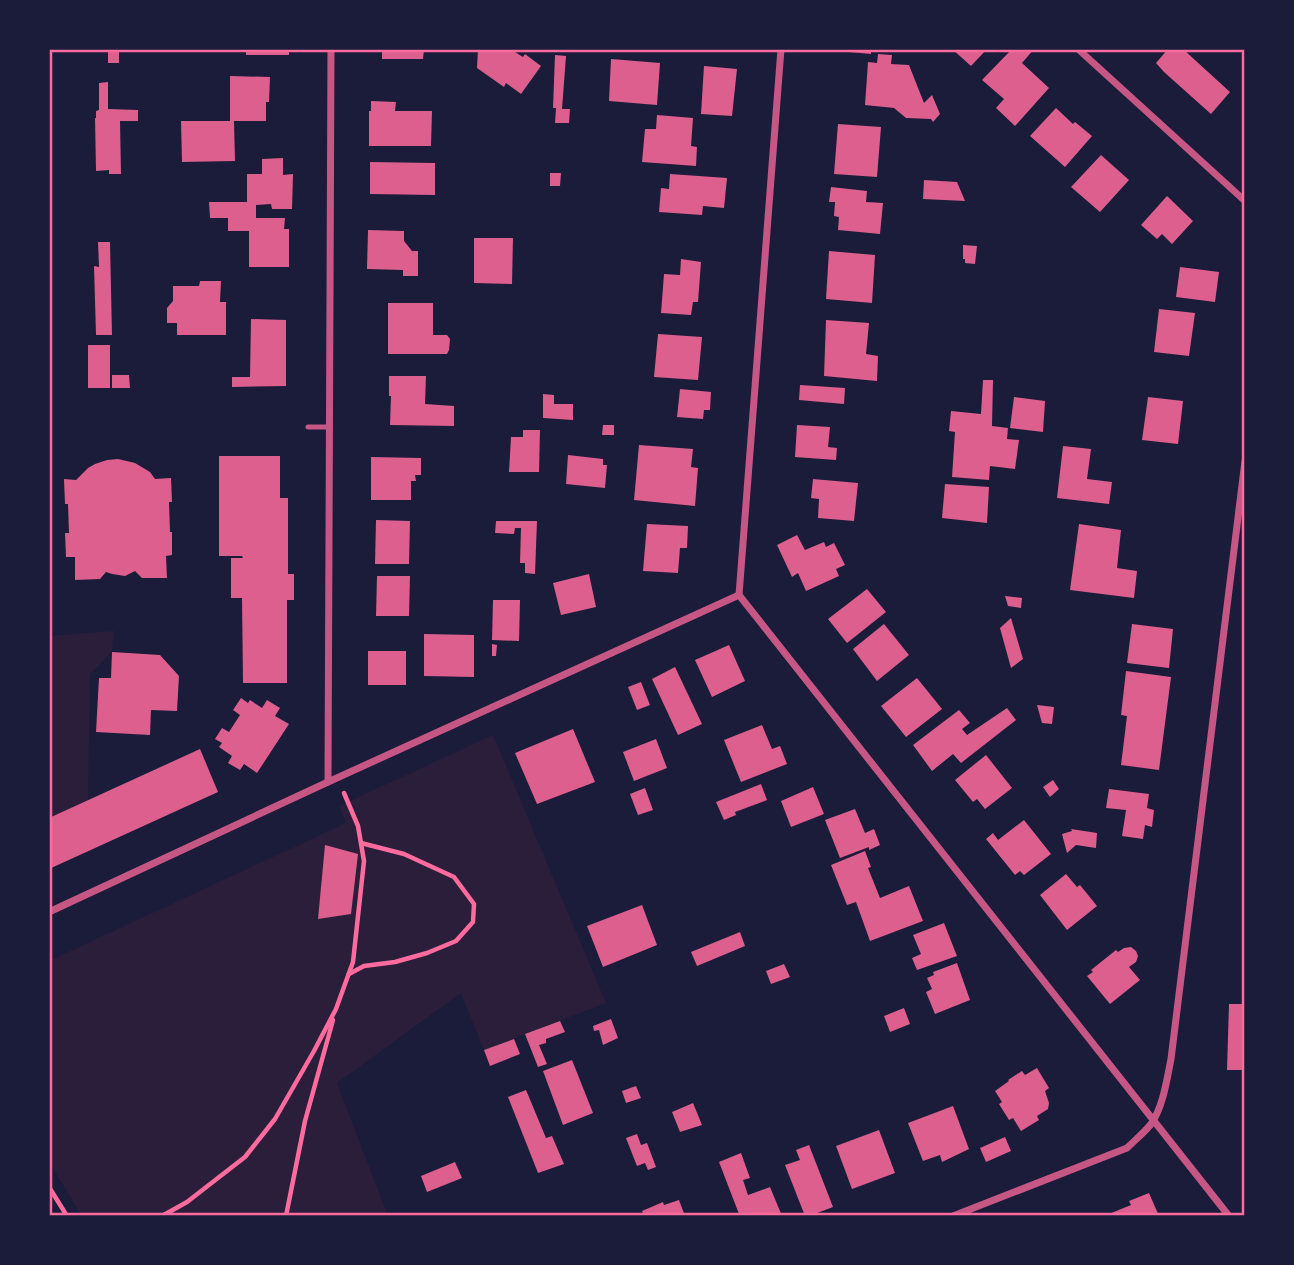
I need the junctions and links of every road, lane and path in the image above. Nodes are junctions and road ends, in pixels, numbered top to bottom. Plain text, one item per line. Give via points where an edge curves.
1 (331, 49) edge
2 (781, 49) edge
3 (1078, 49) edge
4 (1245, 201) edge
5 (307, 426) dead end
6 (330, 427) junction
7 (1245, 461) edge
8 (740, 595) junction
9 (338, 778) junction
10 (328, 782) junction
11 (361, 843) junction
12 (49, 912) edge
13 (349, 974) junction
14 (335, 1009) junction
15 (1153, 1121) junction
16 (49, 1187) edge
17 (67, 1216) edge
18 (162, 1216) edge
19 (286, 1216) edge
20 (953, 1216) edge
21 (1229, 1216) edge

1 - 6 street
2 - 8 street
3 - 4 street
5 - 6 lane
6 - 10 street
7 - 15 street via 1171,1059
8 - 9 street
8 - 15 street
9 - 10 street
9 - 11 path
10 - 12 street
11 - 13 path via 364,861
11 - 13 path via 404,854 454,877 474,904 472,922 456,941 395,962 363,966
13 - 14 path
14 - 18 path via 275,1118 245,1157
14 - 19 path
15 - 20 street via 1126,1148
15 - 21 street
16 - 17 path

